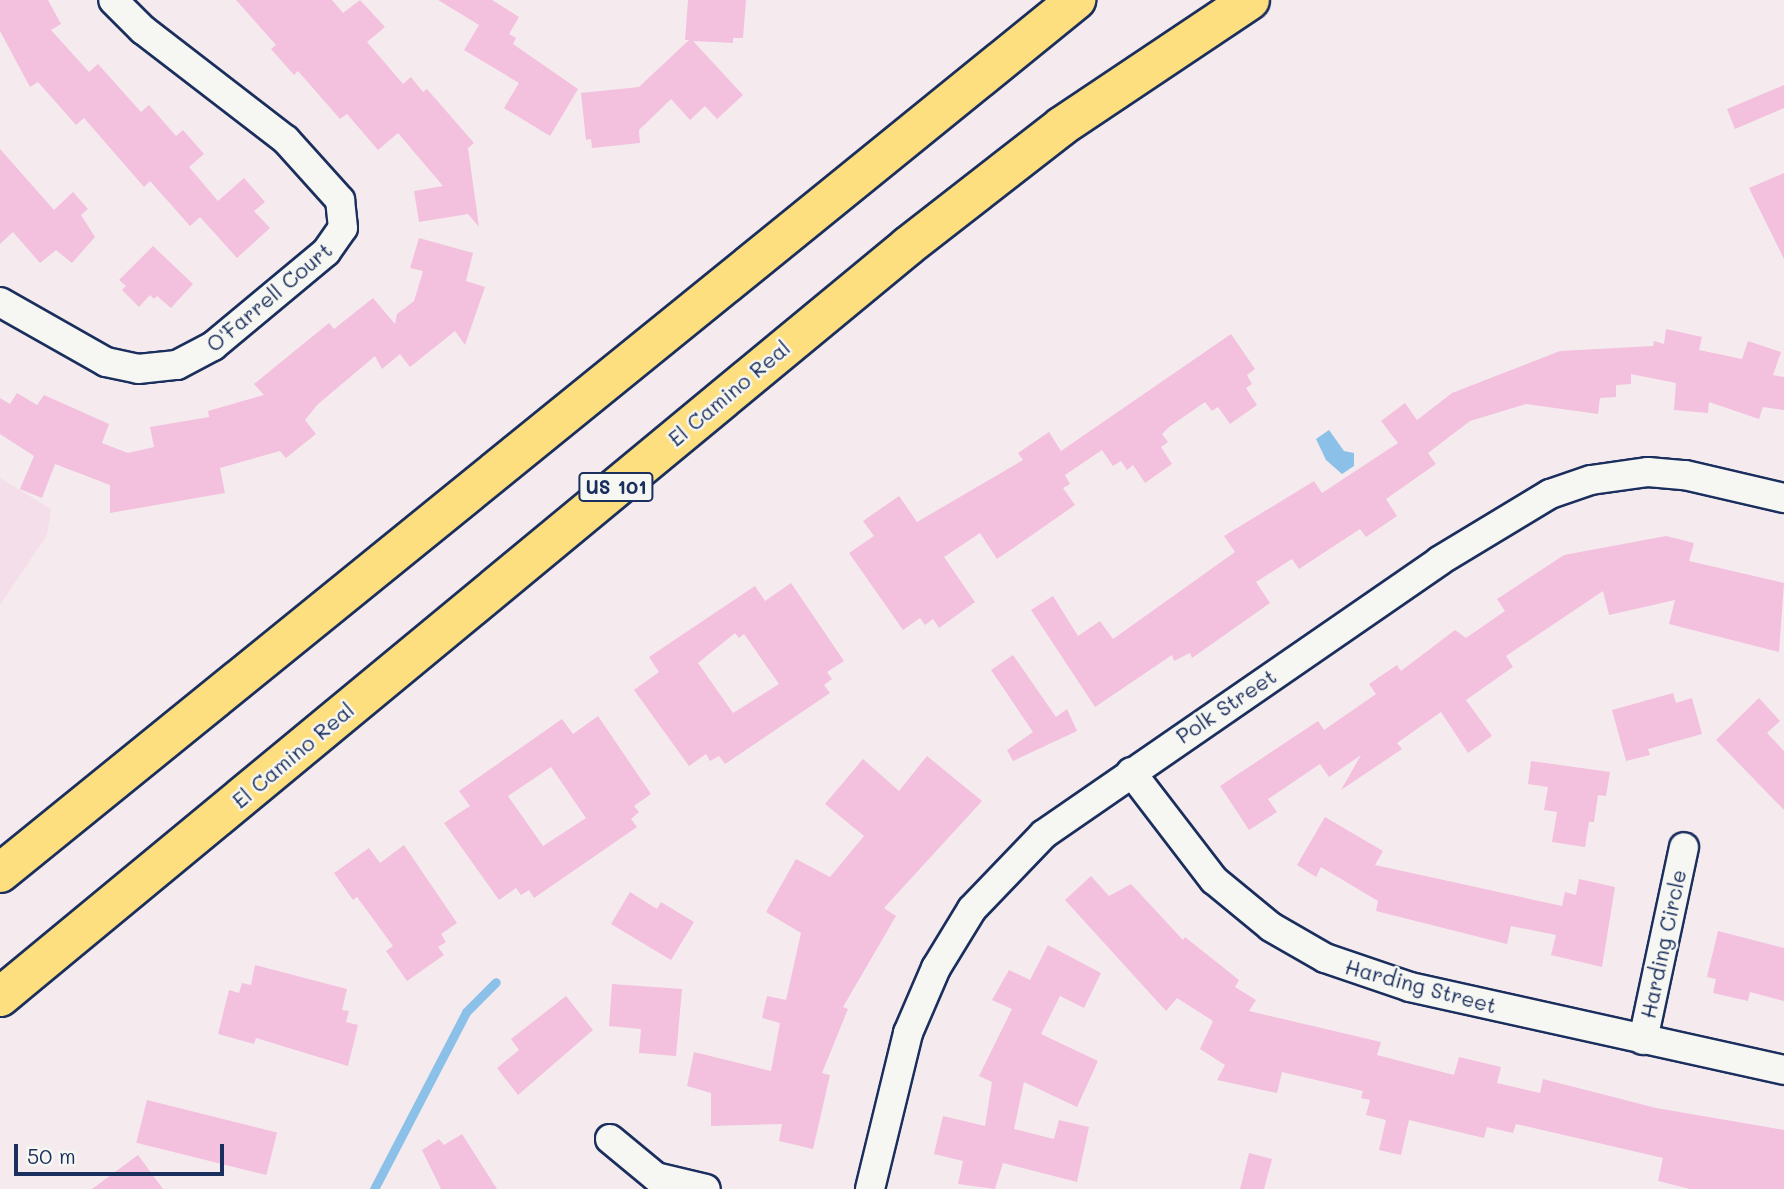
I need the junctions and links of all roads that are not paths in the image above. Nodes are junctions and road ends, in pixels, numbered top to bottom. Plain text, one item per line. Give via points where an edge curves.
1 (113, 0) edge
2 (1076, 0) edge
3 (1250, 0) edge
4 (0, 302) edge
5 (1784, 498) edge
6 (1131, 772) junction
7 (1684, 847) dead end
8 (0, 873) edge
9 (0, 997) edge
10 (1643, 1040) junction
11 (1784, 1070) edge
12 (610, 1139) dead end
13 (705, 1189) edge
14 (870, 1189) edge

1 - 4 street, O'Farrell Court via 143,30 286,140 340,200 343,228 326,252 244,321 213,346 177,365 138,369 106,362
2 - 8 highway
3 - 9 highway, El Camino Real / US 101 via 1062,126 908,246
5 - 6 street, Polk Street via 1685,475 1648,472 1591,480 1550,494 1439,561
6 - 10 street, Harding Street via 1214,880 1250,912 1306,949 1387,981
6 - 14 street, Polk Street via 1019,857 952,940 908,1033
7 - 10 street, Harding Circle
10 - 11 street, Harding Street
12 - 13 street via 656,1177

